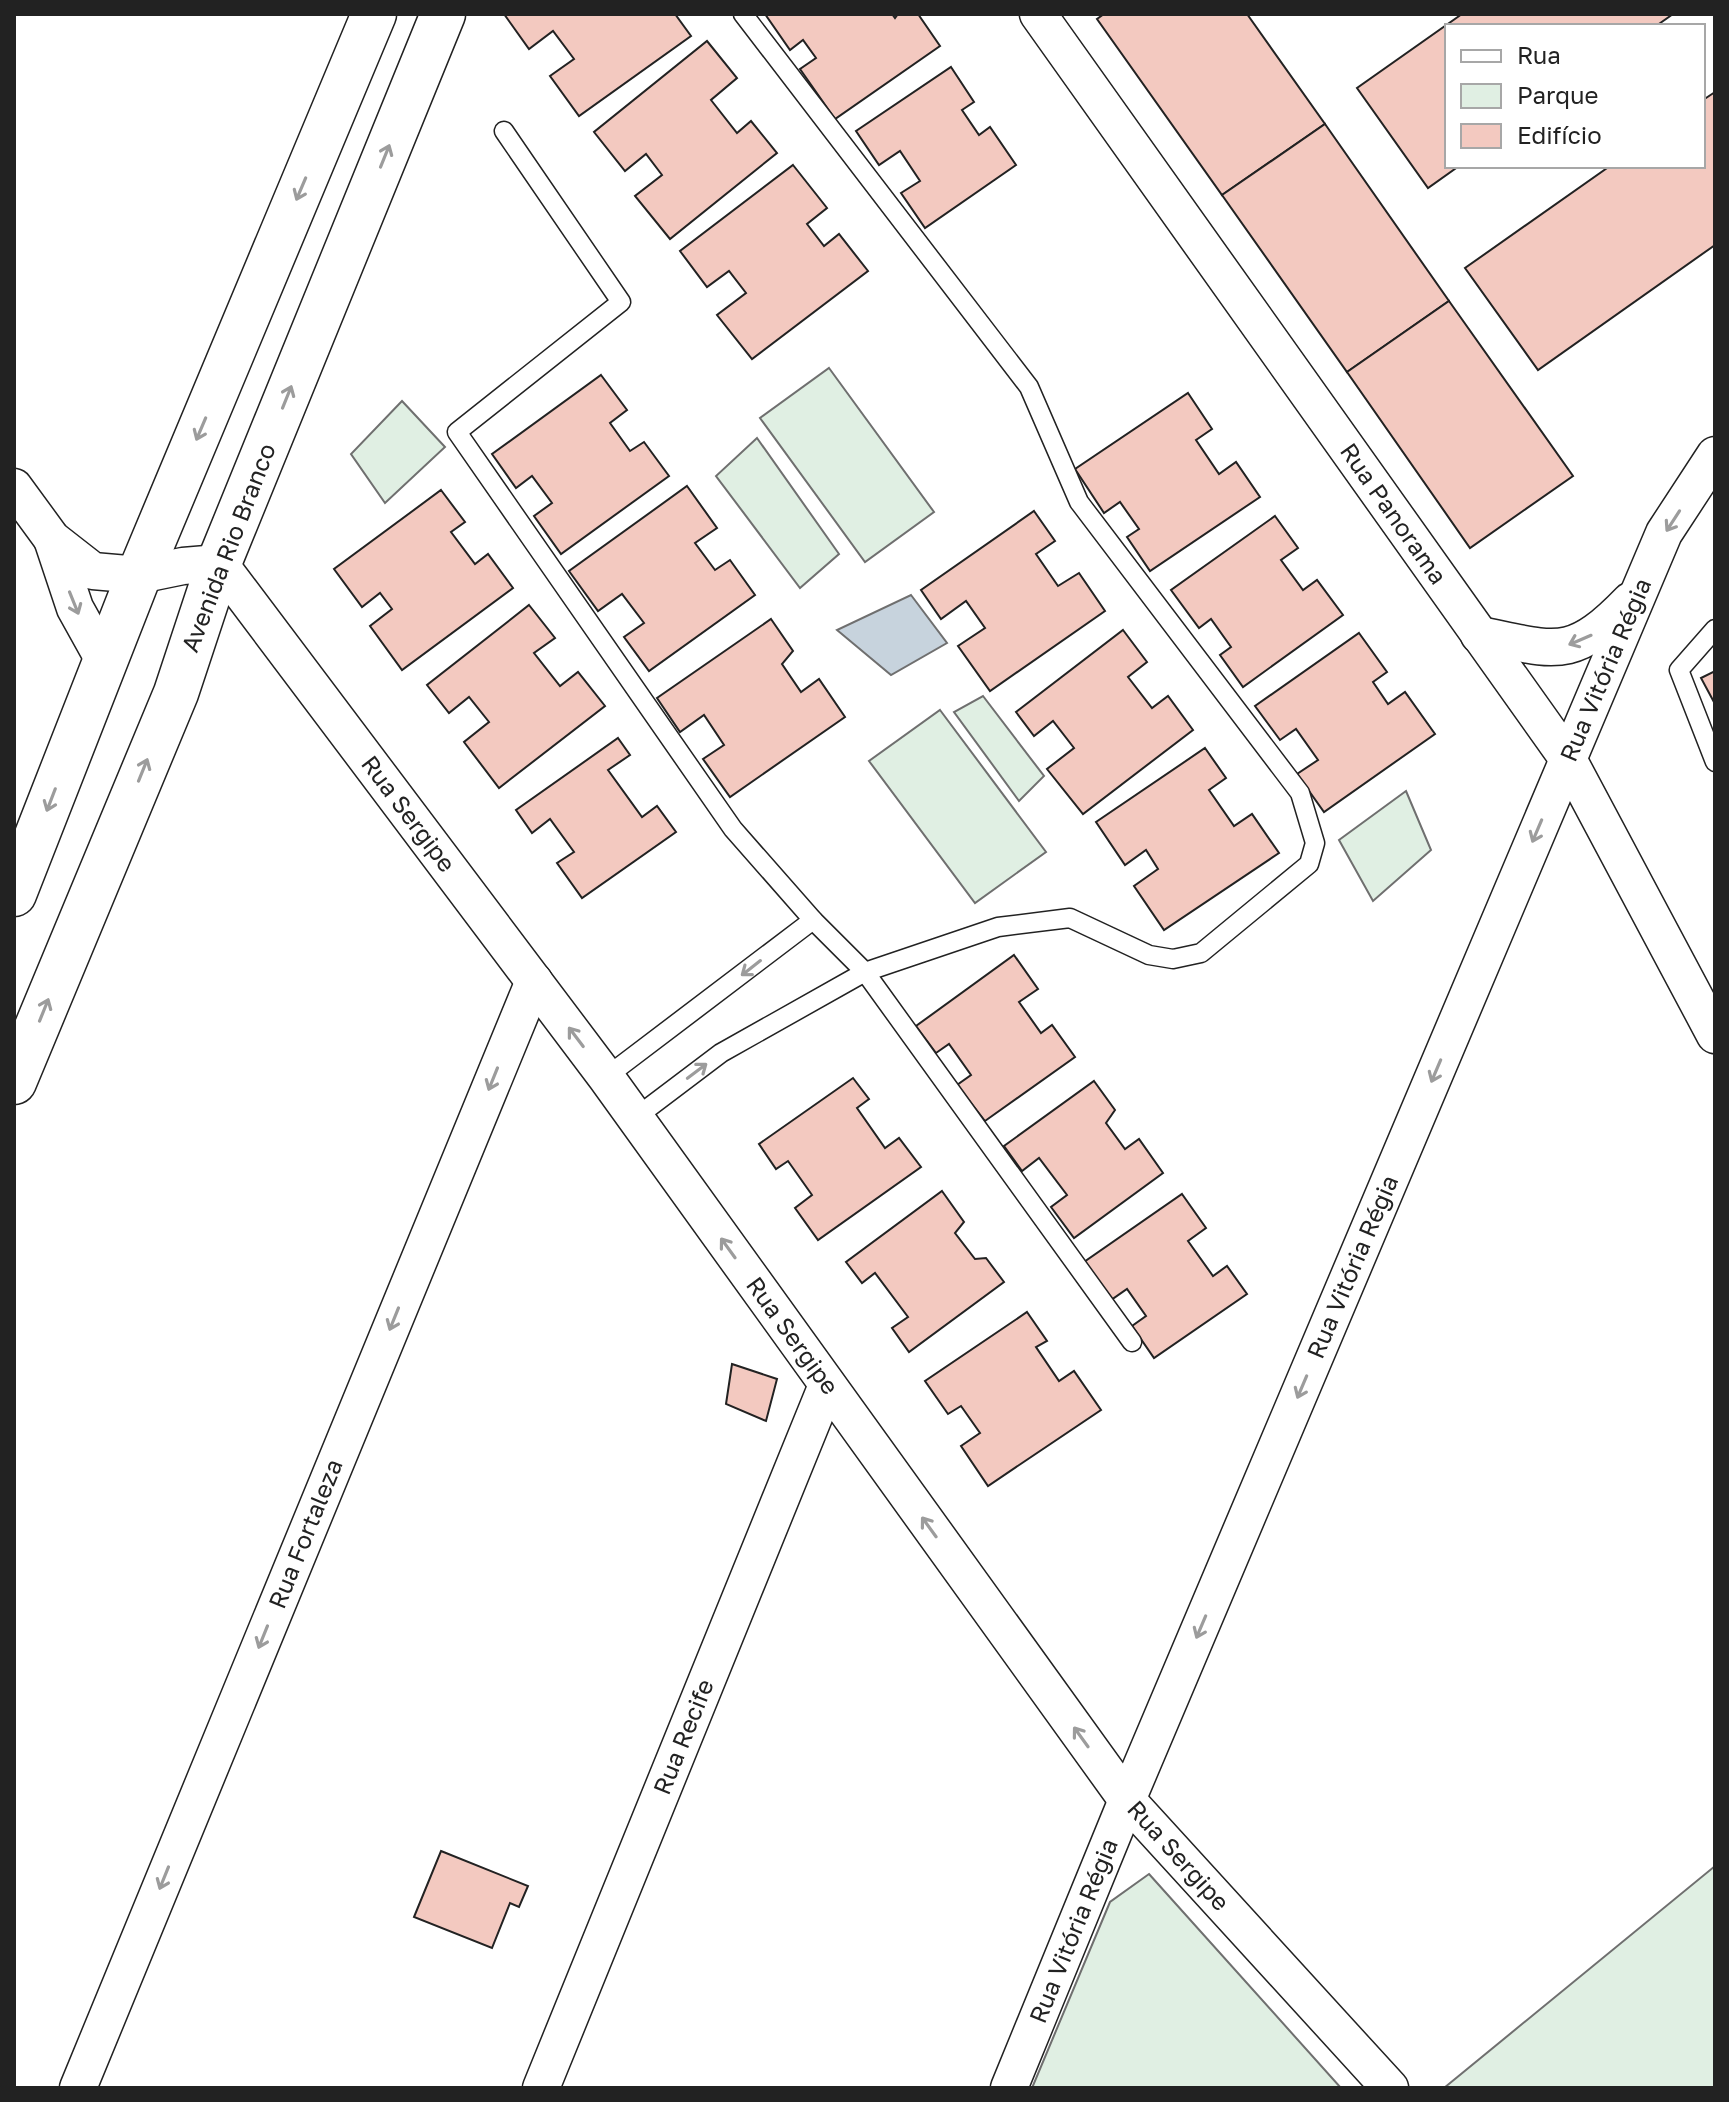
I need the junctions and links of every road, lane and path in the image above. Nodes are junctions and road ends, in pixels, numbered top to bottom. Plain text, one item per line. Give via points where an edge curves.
1 (374, 14) edge
2 (443, 14) edge
3 (743, 14) edge
4 (1038, 14) edge
5 (504, 131) dead end
6 (1715, 455) edge
7 (14, 487) edge
8 (52, 539) junction
9 (219, 563) junction
10 (139, 575) junction
11 (1640, 591) junction
12 (1715, 629) edge
13 (1479, 635) junction
14 (105, 662) junction
15 (1568, 759) junction
16 (1715, 762) edge
17 (14, 894) edge
18 (813, 920) junction
19 (865, 972) junction
20 (534, 981) junction
21 (1715, 1035) edge
22 (606, 1077) junction
23 (14, 1082) edge
24 (635, 1118) junction
25 (1132, 1342) dead end
26 (827, 1385) junction
27 (1127, 1800) junction
28 (78, 2088) edge
29 (541, 2088) edge
30 (1009, 2088) edge
31 (1390, 2088) edge

1 -> 10 street
9 -> 2 street, Avenida Rio Branco
3 - 19 lane via 1029,387 1079,502 1300,793 1315,843 1309,864 1201,953 1173,959 1149,955 1070,918 998,927
4 - 13 street, Rua Panorama
5 - 18 lane via 621,302 457,432 733,829
6 -> 11 street, Rua Vitória Régia via 1664,533
7 - 8 street
8 - 10 street via 93,571
8 -> 14 street via 75,608
9 - 10 street
9 - 20 street, Rua Sergipe
23 -> 9 street, Avenida Rio Branco via 176,693
10 - 14 street
11 -> 13 street via 1603,629 1560,648
11 - 15 street, Rua Vitória Régia
12 - 16 lane via 1679,670
13 - 15 street, Rua Panorama
14 -> 17 street
15 - 21 street, Rua Panorama
15 -> 27 street, Rua Vitória Régia
18 - 19 lane
18 -> 22 lane
24 -> 19 lane via 721,1053
19 - 25 lane
22 -> 20 street, Rua Sergipe
20 -> 28 street, Rua Fortaleza
22 - 24 street, Rua Sergipe
26 -> 24 street, Rua Sergipe
27 -> 26 street, Rua Sergipe
26 - 29 street, Rua Recife
27 - 30 street, Rua Vitória Régia
27 - 31 street, Rua Sergipe

